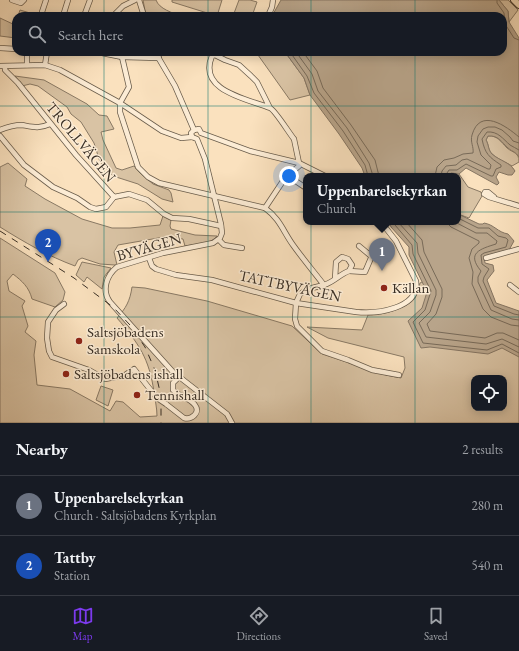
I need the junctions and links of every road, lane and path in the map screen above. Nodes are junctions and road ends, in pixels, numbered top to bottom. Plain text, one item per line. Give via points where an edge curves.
1 (12, 0) edge
2 (24, 0) edge
3 (46, 0) edge
4 (68, 0) edge
5 (90, 0) edge
6 (135, 0) edge
7 (139, 0) edge
8 (273, 0) edge
9 (514, 0) edge
10 (519, 5) edge
11 (42, 12) edge
12 (64, 12) edge
13 (86, 12) edge
14 (117, 12) edge
15 (143, 12) edge
16 (270, 12) edge
17 (0, 48) edge
18 (12, 50) edge
19 (27, 56) edge
20 (46, 56) edge
21 (117, 56) edge
22 (212, 56) edge
23 (217, 56) edge
24 (122, 57) junction
25 (159, 58) joint
26 (27, 65) junction
27 (45, 65) junction
28 (2, 66) edge
29 (120, 104) junction
30 (270, 108) junction
31 (50, 124) junction
32 (0, 130) edge
33 (194, 130) junction
34 (201, 133) junction
35 (0, 136) edge
36 (195, 138) junction
37 (299, 163) junction
38 (319, 173) edge
39 (288, 176) junction
40 (303, 186) edge
41 (215, 196) junction
42 (114, 197) junction
43 (494, 197) dead end
44 (519, 206) edge
45 (265, 208) junction
46 (383, 225) edge
47 (221, 226) junction
48 (219, 240) junction
49 (359, 246) dead end
50 (242, 248) dead end
51 (519, 249) edge
52 (149, 258) junction
53 (486, 258) dead end
54 (349, 270) junction
55 (335, 279) junction
56 (324, 285) junction
57 (510, 285) dead end
58 (519, 292) edge
59 (296, 303) junction
60 (64, 304) dead end
61 (399, 375) dead end
62 (179, 377) junction
63 (232, 423) edge

1 - 2 street via 21,3
3 - 11 street
4 - 12 street
5 - 13 street
6 - 14 street
7 - 15 street
8 - 16 street
9 - 10 main road
17 - 18 street
19 - 26 street
20 - 27 street
21 - 24 street
22 - 30 street via 209,74 220,88 239,98
23 - 30 street via 234,63 251,76 257,82
24 - 25 street
24 - 29 street via 129,87
25 - 33 street via 175,86
26 - 27 street
26 - 28 street
27 - 29 street via 67,74
28 - 31 street, TROLLVÄGEN
29 - 36 street via 162,131 181,138
29 - 41 street via 122,121 142,172 158,183
30 - 37 street via 294,139
31 - 32 street via 36,128 16,125
31 - 42 street, TROLLVÄGEN
33 - 34 street via 199,129
33 - 36 street via 191,133
34 - 36 street via 201,136
34 - 37 street via 250,151
35 - 42 street via 24,165 53,187 90,207 106,207
36 - 41 street via 205,159
37 - 38 street
37 - 39 street
39 - 40 street
39 - 45 street
41 - 45 street
41 - 47 street
42 - 47 street, TROLLVÄGEN via 129,194 147,200 172,218
43 - 44 street
45 - 56 street via 275,216 292,244
46 - 59 street, TATTBYVÄGEN via 396,241 416,281 415,292 409,300 398,307 366,313
47 - 48 street
48 - 50 street via 224,245
48 - 52 street, BYVÄGEN via 213,244
49 - 54 street via 371,258 365,272
51 - 53 street
52 - 59 street, TATTBYVÄGEN via 152,266 162,271 212,280
52 - 62 street, BYVÄGEN via 117,267 106,282 107,296
54 - 55 street
54 - 55 street via 352,266 348,259 342,257 335,266
55 - 56 street
56 - 59 street via 303,291
57 - 58 street
59 - 61 street via 297,326 322,351 372,370
60 - 62 street, bridge via 48,322 48,344 52,357 89,370 105,379 122,377 134,369 157,398 184,418 192,418 196,414 195,404 172,389
62 - 63 street via 227,414

